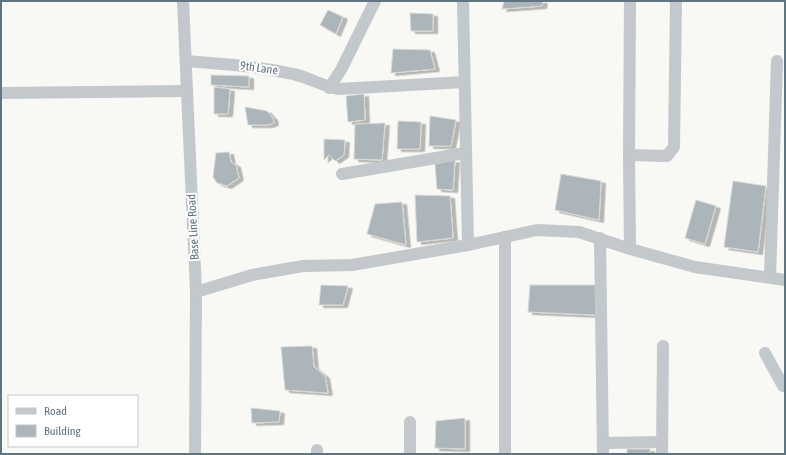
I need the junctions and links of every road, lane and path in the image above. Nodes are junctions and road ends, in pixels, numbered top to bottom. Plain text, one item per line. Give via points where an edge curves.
1 (184, 1) edge
2 (375, 1) edge
3 (463, 1) edge
4 (630, 1) edge
5 (676, 1) edge
6 (186, 61) junction
7 (777, 62) dead end
8 (464, 82) junction
9 (329, 88) junction
10 (187, 91) junction
11 (1, 93) edge
12 (465, 153) junction
13 (629, 155) junction
14 (342, 174) dead end
15 (506, 237) junction
16 (600, 238) junction
17 (468, 245) junction
18 (630, 249) junction
19 (770, 277) junction
20 (785, 280) edge
21 (196, 292) junction
22 (663, 346) dead end
23 (765, 353) dead end
24 (785, 386) edge
25 (410, 422) dead end
26 (603, 448) edge
27 (662, 448) edge
28 (195, 454) edge
29 (410, 454) edge
30 (505, 454) edge

1 - 6 street, Base Line Road
2 - 9 street via 341,70
3 - 8 street
4 - 13 street
5 - 13 street via 674,148 667,156
6 - 9 street, 9th Lane via 245,66 295,74
6 - 10 street, Base Line Road
7 - 19 street
8 - 9 street
8 - 12 street
10 - 11 street
10 - 21 street, Base Line Road
12 - 14 street
12 - 17 street
13 - 18 street
15 - 16 street via 537,230 579,232
15 - 17 street
15 - 30 street
16 - 18 street
16 - 26 street
17 - 21 street via 352,265 303,266 252,275
18 - 19 street via 695,267
19 - 20 street
21 - 28 street, Base Line Road
22 - 27 street
23 - 24 street
25 - 29 street
26 - 27 street

